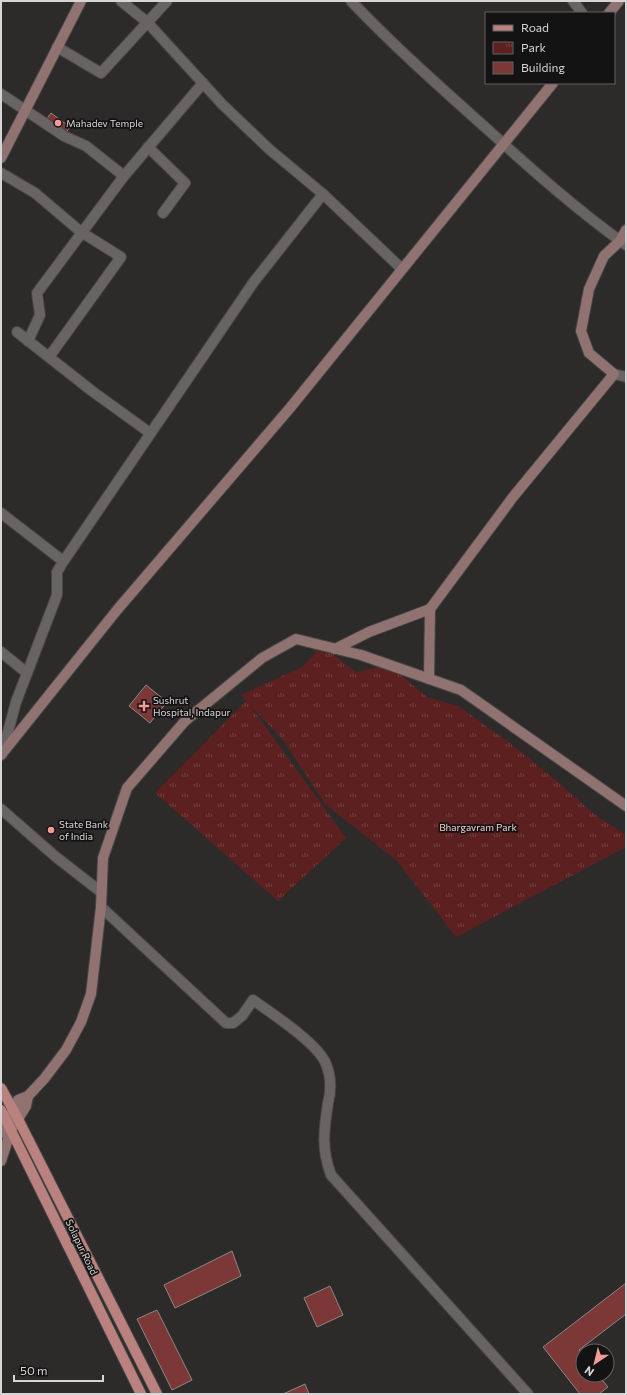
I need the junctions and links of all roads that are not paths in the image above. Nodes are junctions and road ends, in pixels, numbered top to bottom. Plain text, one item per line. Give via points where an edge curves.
1 (81, 1) edge
2 (121, 1) edge
3 (167, 1) edge
4 (351, 1) edge
5 (573, 1) edge
6 (619, 1) edge
7 (581, 12) edge
8 (610, 12) edge
9 (147, 22) junction
10 (57, 47) junction
11 (203, 83) junction
12 (552, 84) edge
13 (1, 94) edge
14 (25, 110) junction
15 (503, 144) junction
16 (148, 147) junction
17 (1, 158) edge
18 (1, 174) edge
19 (124, 176) junction
20 (322, 194) junction
21 (163, 213) dead end
22 (626, 230) edge
23 (81, 232) junction
24 (623, 243) edge
25 (402, 269) junction
26 (17, 332) dead end
27 (28, 341) junction
28 (49, 357) junction
29 (614, 374) junction
30 (626, 377) edge
31 (150, 433) junction
32 (1, 513) edge
33 (64, 561) junction
34 (430, 609) junction
35 (335, 649) junction
36 (1, 652) edge
37 (27, 673) junction
38 (429, 679) junction
39 (2, 754) edge
40 (626, 806) edge
41 (1, 809) edge
42 (101, 892) junction
43 (101, 906) junction
44 (1, 1088) edge
45 (1, 1110) edge
46 (16, 1114) junction
47 (9, 1125) junction
48 (1, 1133) edge
49 (1, 1161) edge
50 (141, 1394) edge
51 (157, 1394) edge
52 (528, 1394) edge

1 - 10 street
2 - 9 street
3 - 9 street
4 - 15 street via 394,45
5 - 7 street
6 - 8 street
9 - 10 street via 101,73
9 - 11 street
10 - 14 street
11 - 16 street
11 - 20 street via 269,149
12 - 15 street
13 - 14 street
14 - 17 street
14 - 19 street via 64,136 86,146
15 - 24 street via 578,210
15 - 25 street
16 - 19 street
16 - 21 street via 185,182
18 - 23 street via 35,193
19 - 23 street
20 - 25 street
20 - 31 street via 253,283
22 - 24 street
23 - 27 street via 37,293 40,315
23 - 28 street via 121,257
24 - 29 street via 604,256 589,289 581,331 589,353
25 - 39 street via 290,408 117,610
26 - 27 street
27 - 28 street
28 - 31 street
29 - 30 street
29 - 34 street via 513,497
31 - 33 street
32 - 33 street
33 - 37 street via 57,572 58,595
34 - 35 street via 369,632
34 - 38 street
35 - 38 street via 361,655
35 - 42 street via 296,639 262,658 185,721 127,788 103,858
36 - 37 street
37 - 39 street
38 - 40 street via 461,690
41 - 42 street
42 - 43 street
43 - 46 street via 91,994 81,1022 66,1050 28,1096 26,1106
43 - 52 street via 226,1023 233,1024 253,1000 315,1049 326,1063 330,1082 324,1127 324,1157 331,1175
44 - 46 main road
45 - 47 main road, Solapur Road
46 - 47 street
46 - 51 main road
47 - 48 street
47 - 49 street
47 - 50 main road, Solapur Road

